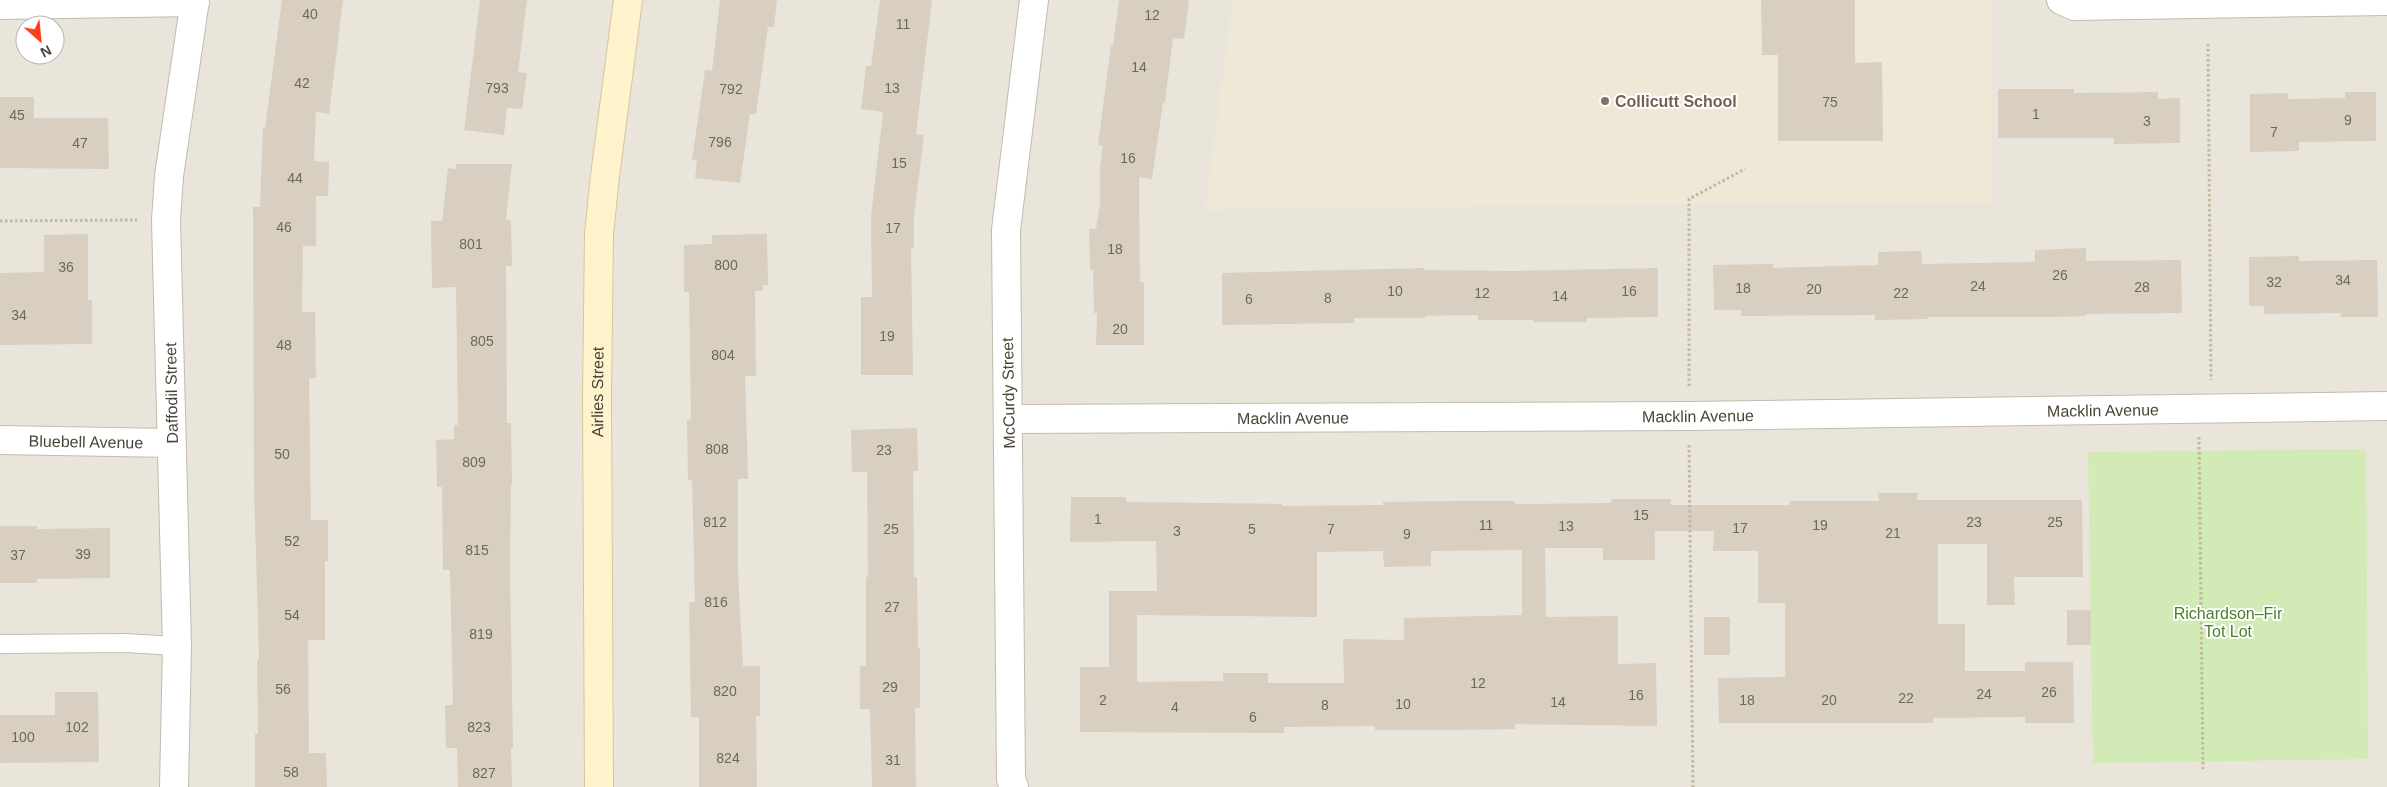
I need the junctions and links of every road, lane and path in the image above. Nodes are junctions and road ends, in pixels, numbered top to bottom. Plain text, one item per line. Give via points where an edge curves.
1 (628, 0) edge
2 (1034, 0) edge
3 (195, 1) edge
4 (2387, 1) edge
5 (2068, 3) edge
6 (0, 5) edge
7 (1745, 169) dead end
8 (166, 220) junction
9 (0, 221) edge
10 (2387, 406) edge
11 (1689, 416) junction
12 (1008, 419) junction
13 (0, 440) edge
14 (171, 442) junction
15 (0, 644) edge
16 (177, 646) junction
17 (174, 787) edge
18 (599, 787) edge
19 (1014, 787) edge
20 (1692, 787) edge

1 - 18 street, Airlies Street via 599,234
2 - 12 street, McCurdy Street via 1006,230
3 - 6 street
3 - 8 street, Daffodil Street via 169,176
4 - 5 street
7 - 11 path via 1689,199
8 - 9 path
8 - 14 street, Daffodil Street
10 - 11 street, Macklin Avenue
11 - 12 street, Macklin Avenue
11 - 20 path
12 - 19 street, McCurdy Street via 1011,779
13 - 14 street, Bluebell Avenue
14 - 16 street, Daffodil Street
15 - 16 lane
16 - 17 street, Daffodil Street

